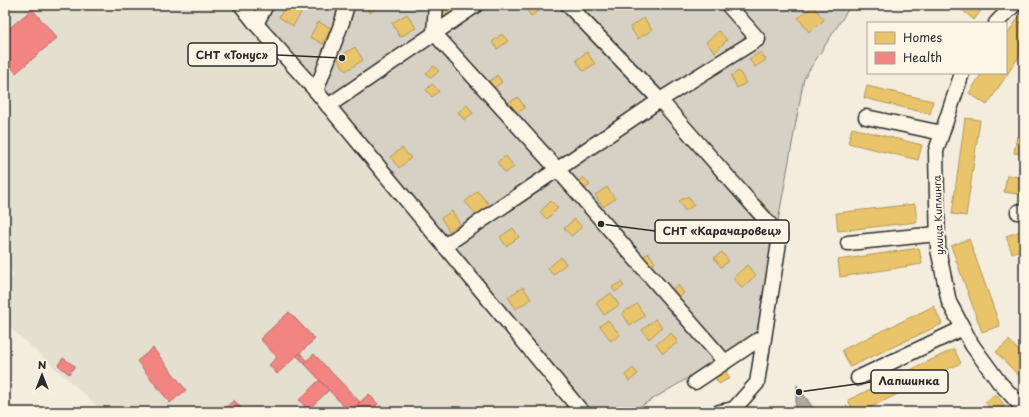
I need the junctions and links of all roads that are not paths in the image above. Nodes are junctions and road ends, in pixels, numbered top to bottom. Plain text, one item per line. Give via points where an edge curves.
1 (240, 5) edge
2 (266, 5) edge
3 (347, 5) edge
4 (436, 5) edge
5 (476, 5) edge
6 (568, 5) edge
7 (728, 5) edge
8 (1014, 5) edge
9 (997, 22) edge
10 (256, 24) junction
11 (434, 33) junction
12 (962, 74) edge
13 (316, 91) junction
14 (660, 100) junction
15 (328, 106) junction
16 (866, 116) dead end
17 (942, 133) junction
18 (558, 170) junction
19 (937, 234) junction
20 (848, 243) dead end
21 (444, 246) junction
22 (963, 328) junction
23 (764, 336) junction
24 (725, 362) junction
25 (858, 378) dead end
26 (695, 382) dead end
27 (1024, 409) edge
28 (735, 410) edge
29 (582, 412) edge
30 (719, 412) edge
31 (1021, 412) edge

1 - 10 street
2 - 10 street
3 - 13 street
4 - 11 street
5 - 11 street
6 - 14 street
7 - 14 street via 758,39
8 - 9 street
10 - 13 street
11 - 15 street
11 - 18 street
12 - 17 street, улица Киплинга
13 - 15 street
14 - 18 street
14 - 23 street via 780,236
15 - 21 street
16 - 17 street
17 - 19 street, улица Киплинга via 936,151
18 - 21 street
18 - 24 street
19 - 20 street
19 - 22 street, улица Киплинга via 949,302
21 - 29 street
22 - 25 street
22 - 27 street, улица Киплинга via 998,382
23 - 24 street
23 - 28 street via 757,383
24 - 26 street
27 - 31 street
28 - 30 street

